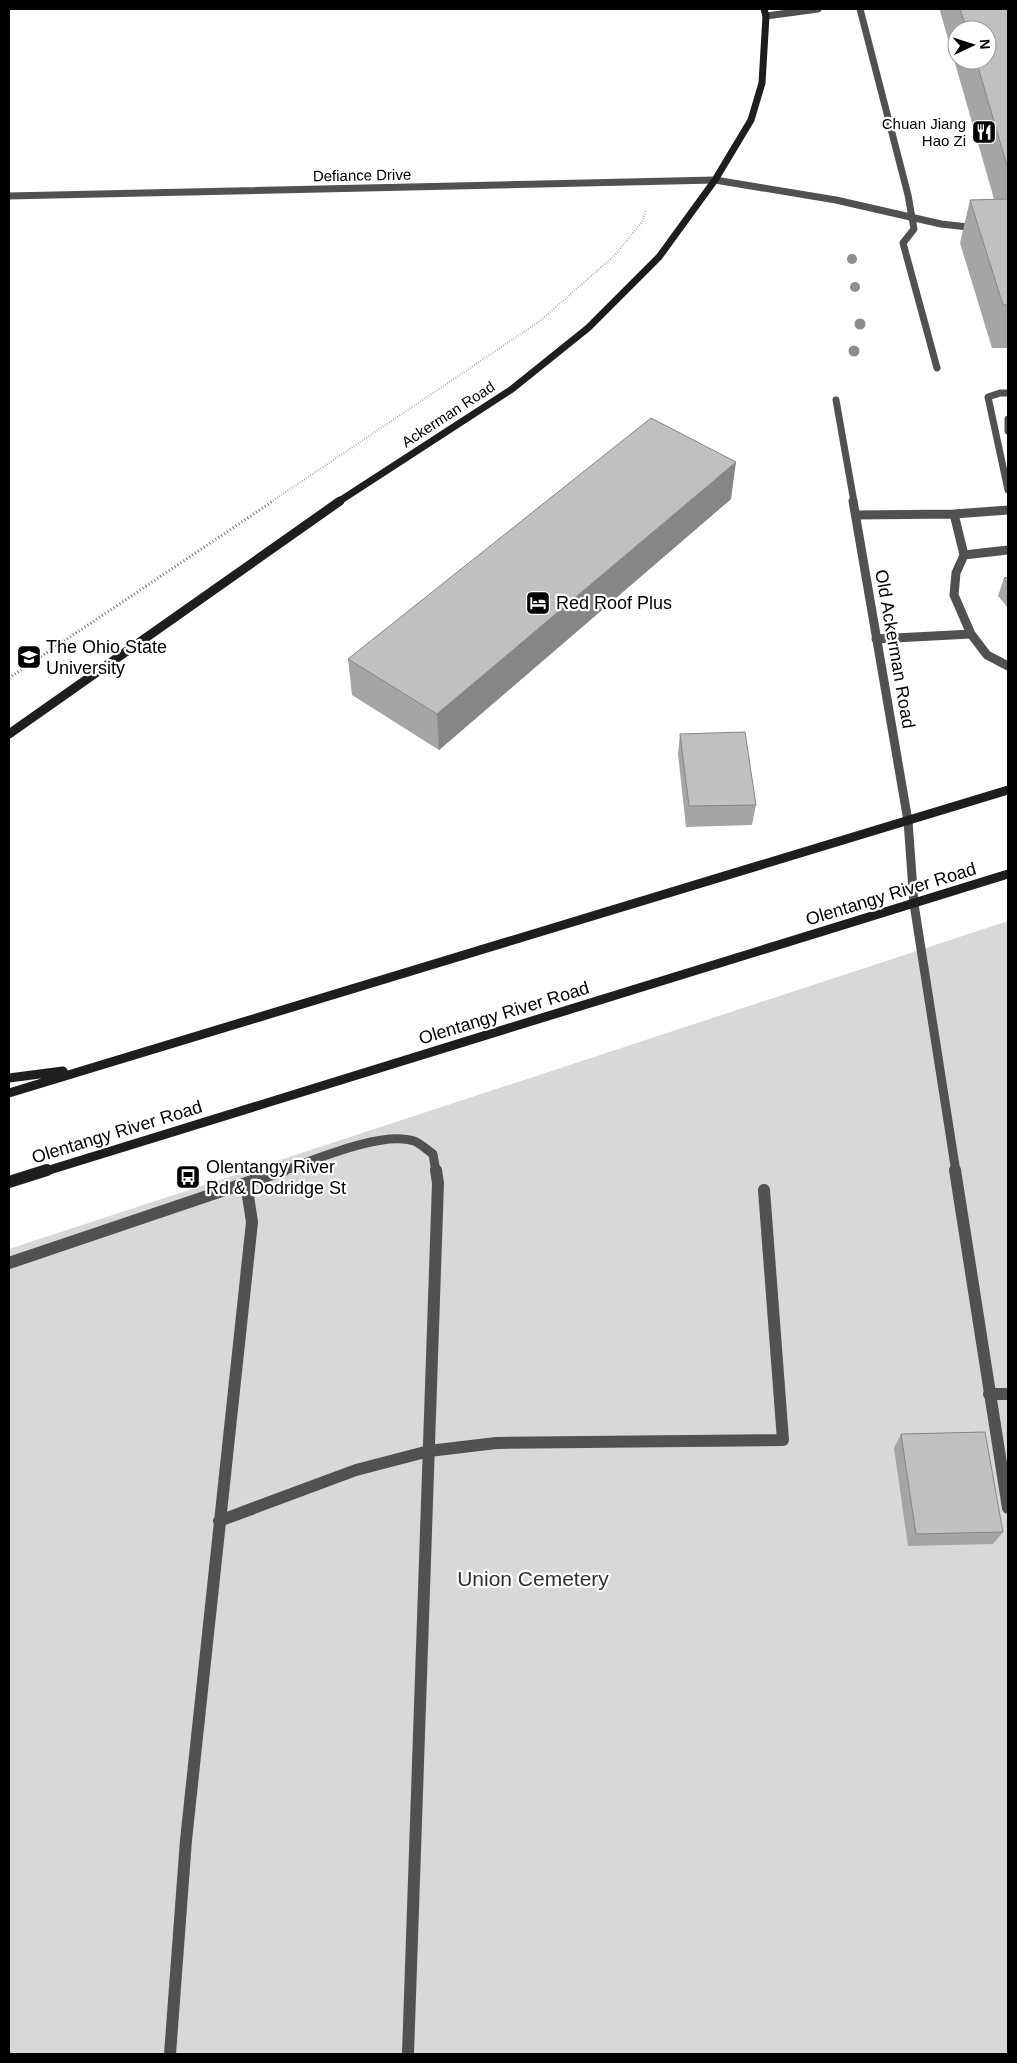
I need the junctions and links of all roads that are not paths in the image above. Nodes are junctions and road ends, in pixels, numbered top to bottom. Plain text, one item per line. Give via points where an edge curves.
1 (764, 9) edge
2 (818, 9) edge
3 (860, 9) edge
4 (766, 16) junction
5 (715, 180) junction
6 (9, 196) edge
7 (913, 220) junction
8 (989, 228) edge
9 (937, 368) dead end
10 (1008, 393) edge
11 (836, 400) dead end
12 (1008, 419) edge
13 (1008, 431) edge
14 (1008, 490) edge
15 (1008, 510) edge
16 (954, 514) junction
17 (856, 515) junction
18 (1008, 550) edge
19 (964, 555) junction
20 (971, 634) junction
21 (876, 639) junction
22 (1008, 666) edge
23 (9, 734) edge
24 (1008, 790) edge
25 (908, 822) junction
26 (1008, 874) edge
27 (914, 904) junction
28 (92, 1068) junction
29 (9, 1078) edge
30 (9, 1094) edge
31 (9, 1182) edge
32 (246, 1183) junction
33 (764, 1190) dead end
34 (9, 1263) edge
35 (989, 1394) junction
36 (1008, 1394) edge
37 (429, 1451) junction
38 (1008, 1508) edge
39 (220, 1521) junction
40 (170, 2054) edge
41 (408, 2054) edge

1 - 4 main road, Ackerman Road
2 - 4 street
3 - 7 street
4 - 5 main road, Ackerman Road via 762,84 750,120
5 - 6 street, Defiance Drive
5 - 7 street, Defiance Drive via 837,200
5 - 23 main road, Ackerman Road via 659,257 588,328 512,389 338,503
7 - 8 street, Defiance Drive via 950,227
7 - 9 street via 914,229 903,243
10 - 14 street via 988,398
11 - 17 street, Old Ackerman Road
12 - 13 street
15 - 16 street
16 - 17 street
16 - 19 street
17 - 21 street, Old Ackerman Road
18 - 19 street
19 - 20 street via 956,573 954,596
20 - 21 street
20 - 22 street via 987,655
21 - 25 street, Old Ackerman Road
24 - 25 main road
25 - 27 street, Old Ackerman Road
25 - 28 main road
26 - 27 main road, Olentangy River Road
27 - 31 main road, Olentangy River Road
27 - 35 street, Old Ackerman Road
28 - 29 main road
28 - 30 main road
32 - 34 street
32 - 37 street via 386,1139 414,1142 433,1154 438,1182
32 - 39 street via 252,1222
33 - 37 street via 783,1440 496,1443
35 - 36 street
35 - 38 street, Old Ackerman Road
37 - 39 street via 356,1470
37 - 41 street
39 - 40 street via 186,1840

